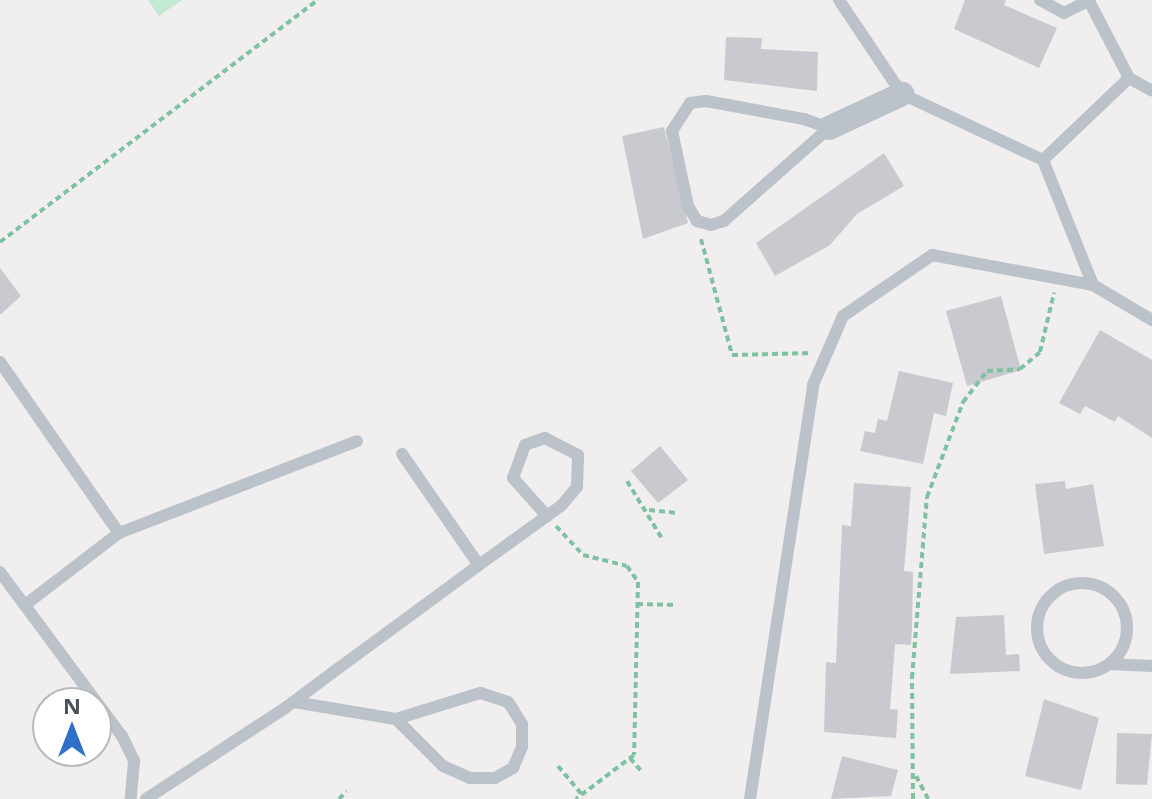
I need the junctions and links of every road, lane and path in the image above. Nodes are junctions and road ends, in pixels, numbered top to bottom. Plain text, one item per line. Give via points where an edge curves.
1 (318, 0) edge
2 (839, 0) edge
3 (1040, 0) edge
4 (1089, 0) edge
5 (1129, 78) junction
6 (1152, 91) edge
7 (902, 94) junction
8 (829, 128) junction
9 (1043, 160) junction
10 (697, 221) junction
11 (0, 242) edge
12 (1054, 274) junction
13 (1093, 285) junction
14 (1152, 320) edge
15 (827, 353) junction
16 (0, 362) edge
17 (357, 441) dead end
18 (402, 454) dead end
19 (627, 481) dead end
20 (649, 510) junction
21 (679, 513) dead end
22 (547, 516) junction
23 (119, 533) junction
24 (661, 537) dead end
25 (479, 565) junction
26 (0, 572) edge
27 (637, 604) junction
28 (25, 605) junction
29 (677, 605) dead end
30 (1110, 664) junction
31 (1152, 666) edge
32 (294, 702) junction
33 (396, 719) junction
34 (630, 758) junction
35 (558, 766) dead end
36 (643, 773) dead end
37 (915, 774) junction
38 (347, 791) dead end
39 (582, 795) junction
40 (131, 799) edge
41 (146, 799) edge
42 (339, 799) edge
43 (576, 799) edge
44 (750, 799) edge
45 (913, 799) edge
46 (928, 799) edge

1 - 11 path
2 - 7 lane
3 - 4 lane via 1064,13
4 - 5 lane
5 - 6 lane
5 - 9 lane
7 - 8 street
7 - 9 lane
8 - 10 lane via 724,221
8 - 10 lane via 690,103 672,131
9 - 13 lane
10 - 15 path via 732,355
12 - 13 lane
12 - 15 lane via 932,255 843,316
12 - 37 path via 1040,352 1020,369 987,371 963,402 927,497 912,678
13 - 14 lane
15 - 44 lane via 813,385 793,490
16 - 23 lane
17 - 23 lane
18 - 25 lane
19 - 20 path
20 - 21 path
20 - 24 path
22 - 22 lane via 577,487 580,471 578,455 545,438 525,445 513,478
22 - 25 lane
22 - 27 path via 583,555 627,566 638,582
23 - 28 lane
25 - 32 lane
26 - 28 lane
27 - 29 path
27 - 34 path
28 - 40 lane via 122,736 134,761
30 - 30 lane via 1127,629 1117,600 1091,584 1051,595 1037,623 1044,653 1081,673
30 - 31 lane
32 - 33 lane
32 - 41 lane
33 - 33 lane via 443,766 470,778 495,778 513,768 522,747 522,724 508,702 480,693
34 - 36 path
34 - 39 path
35 - 39 path
37 - 45 path
37 - 46 path
38 - 42 path
39 - 43 path

